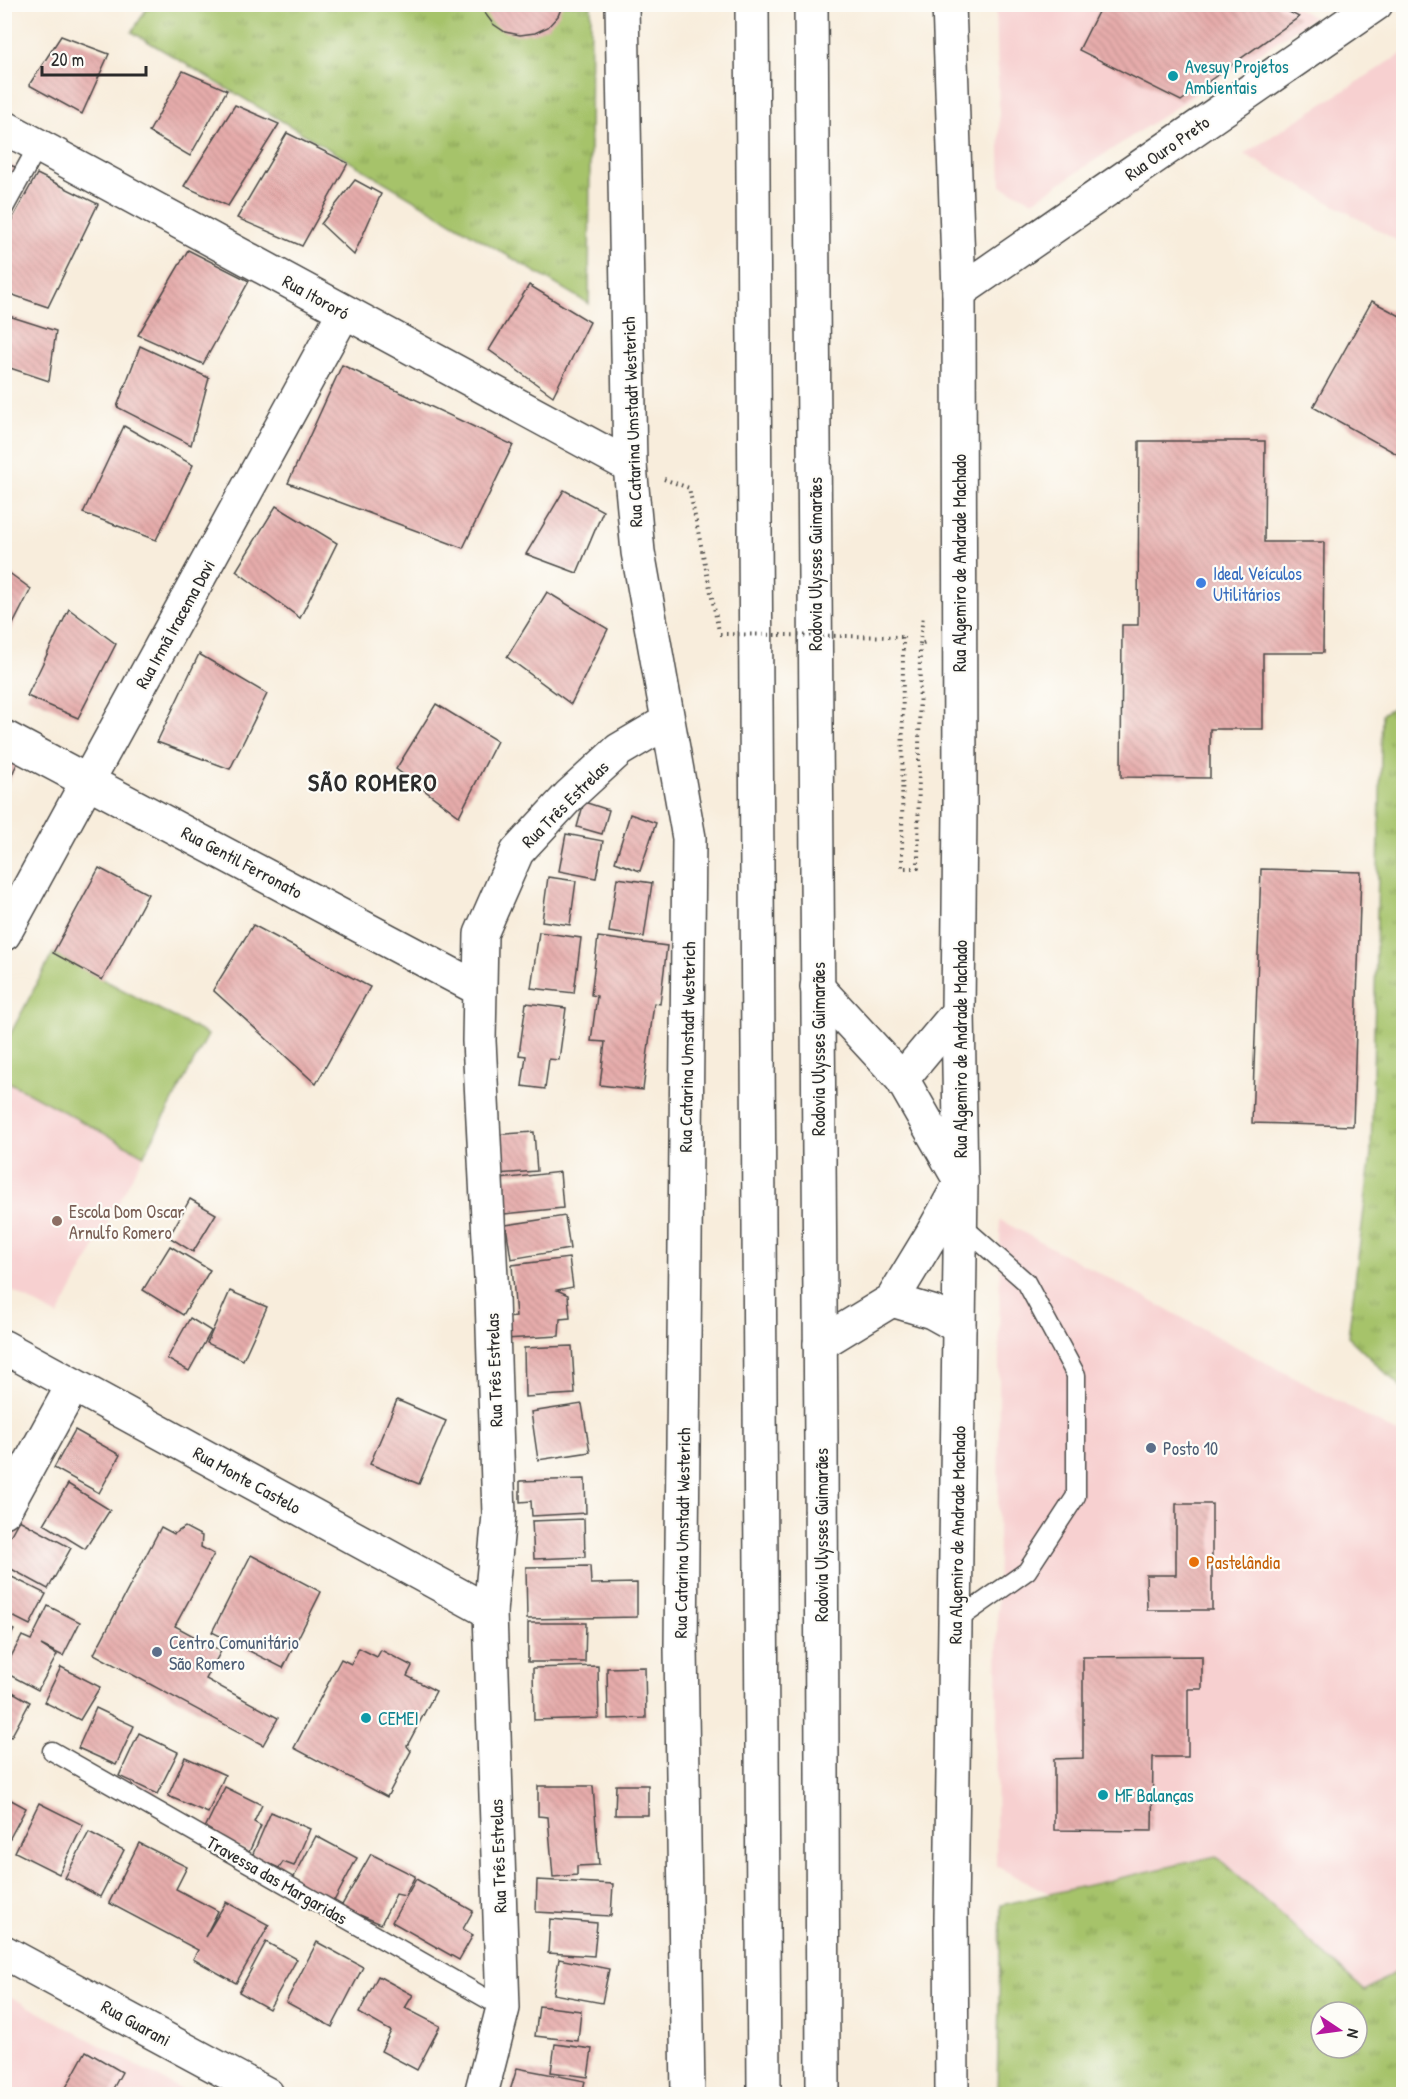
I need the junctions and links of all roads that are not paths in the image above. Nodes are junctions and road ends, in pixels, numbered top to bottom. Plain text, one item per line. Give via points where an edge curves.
1 (622, 4) edge
2 (752, 4) edge
3 (811, 4) edge
4 (949, 4) edge
5 (1376, 4) edge
6 (4, 127) edge
7 (38, 146) junction
8 (4, 208) edge
9 (959, 292) junction
10 (344, 312) junction
11 (630, 466) junction
12 (668, 721) junction
13 (4, 737) edge
14 (90, 780) junction
15 (4, 934) edge
16 (817, 987) junction
17 (479, 989) junction
18 (958, 1012) junction
19 (902, 1079) junction
20 (961, 1182) junction
21 (960, 1224) junction
22 (892, 1300) junction
23 (960, 1327) junction
24 (820, 1344) junction
25 (4, 1347) edge
26 (73, 1385) junction
27 (4, 1511) edge
28 (490, 1612) junction
29 (956, 1621) junction
30 (52, 1751) dead end
31 (4, 1952) edge
32 (503, 2008) junction
33 (764, 2060) junction
34 (267, 2094) edge
35 (482, 2094) edge
36 (688, 2094) edge
37 (757, 2094) edge
38 (764, 2094) edge
39 (823, 2094) edge
40 (952, 2094) edge

1 - 11 main road, Rua Catarina Umstadt Westerich
2 - 33 main road
3 - 16 main road, Rodovia Ulysses Guimarães
4 - 9 main road, Rua Algemiro de Andrade Machado
5 - 9 main road, Rua Ouro Preto
6 - 7 main road, Rua Itororó
7 - 8 lane
7 - 10 main road, Rua Itororó
9 - 18 main road, Rua Algemiro de Andrade Machado
10 - 11 main road, Rua Itororó
10 - 14 main road, Rua Irmã Iracema Davi
11 - 12 main road, Rua Catarina Umstadt Westerich via 638,552
12 - 17 main road, Rua Três Estrelas via 619,750 517,852 481,934
12 - 36 main road, Rua Catarina Umstadt Westerich via 688,837 681,1636
13 - 14 main road, Rua Gentil Ferronato
14 - 15 main road, Rua Irmã Iracema Davi
14 - 17 main road, Rua Gentil Ferronato
16 - 19 main road
16 - 24 main road, Rodovia Ulysses Guimarães
17 - 28 main road, Rua Três Estrelas via 499,1515
18 - 19 main road
18 - 20 main road, Rua Algemiro de Andrade Machado
19 - 20 main road
20 - 21 main road, Rua Algemiro de Andrade Machado
20 - 22 main road
21 - 23 main road, Rua Algemiro de Andrade Machado
21 - 29 lane via 1026,1282 1076,1375 1076,1496 1027,1571
22 - 23 main road via 932,1312
22 - 24 main road
23 - 29 main road, Rua Algemiro de Andrade Machado
24 - 39 main road, Rodovia Ulysses Guimarães
25 - 26 main road, Rua Monte Castelo
26 - 27 main road
26 - 28 main road, Rua Monte Castelo
28 - 32 main road, Rua Três Estrelas
29 - 40 main road, Rua Algemiro de Andrade Machado
30 - 32 lane, Travessa das Margaridas
31 - 34 main road, Rua Guarani
32 - 35 main road, Rua Três Estrelas
33 - 37 main road
33 - 38 main road

